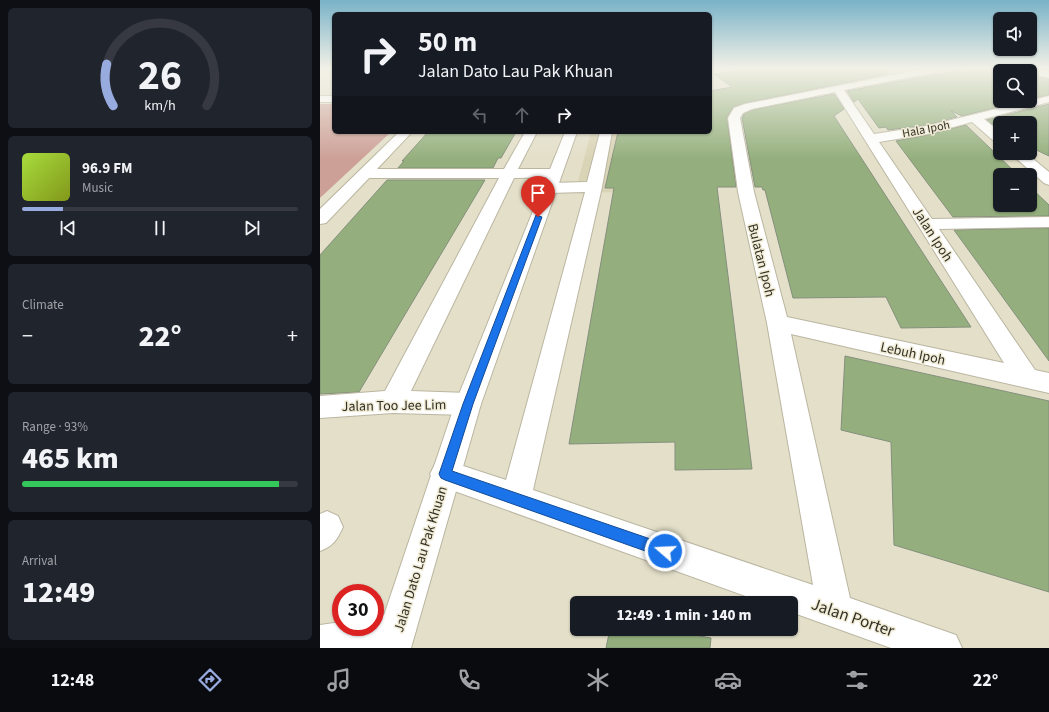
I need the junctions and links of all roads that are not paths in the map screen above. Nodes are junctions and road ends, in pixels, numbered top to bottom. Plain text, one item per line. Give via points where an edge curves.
1 (784, 99) edge
2 (845, 99) edge
3 (1049, 99) edge
4 (320, 100) edge
5 (332, 100) edge
6 (976, 119) junction
7 (993, 133) edge
8 (404, 134) edge
9 (530, 134) edge
10 (570, 134) edge
11 (606, 134) edge
12 (871, 140) junction
13 (1025, 160) edge
14 (365, 174) junction
15 (508, 174) junction
16 (552, 180) junction
17 (1049, 180) edge
18 (594, 187) junction
19 (320, 219) edge
20 (1049, 222) edge
21 (926, 224) junction
22 (778, 323) junction
23 (1038, 380) edge
24 (393, 402) junction
25 (468, 404) junction
26 (320, 407) edge
27 (445, 474) junction
28 (516, 499) junction
29 (835, 611) junction
30 (395, 639) edge
31 (320, 644) edge
32 (943, 648) edge

1 - 22 street, Bulatan Ipoh via 749,106 738,111 734,118 746,192
2 - 12 street, Jalan Ipoh
3 - 6 street, Hala Ipoh
4 - 5 street
6 - 7 street
6 - 12 street, Hala Ipoh
8 - 14 street
9 - 15 street
10 - 16 street, Jalan Dato Lau Pak Khuan
11 - 18 street
12 - 21 street, Jalan Ipoh
13 - 17 street
14 - 15 street
14 - 19 street
15 - 16 street
15 - 24 street
16 - 18 street
16 - 25 street, Jalan Dato Lau Pak Khuan
18 - 28 street
20 - 21 street
21 - 23 street, Jalan Ipoh
22 - 23 street, Lebuh Ipoh
22 - 29 street, Bulatan Ipoh
24 - 25 street, Jalan Too Jee Lim
24 - 26 street, Jalan Too Jee Lim
25 - 27 street, Jalan Dato Lau Pak Khuan
27 - 28 street, Jalan Porter
27 - 30 street, Jalan Dato Lau Pak Khuan
28 - 29 street, Jalan Porter
29 - 32 street, Jalan Porter
30 - 31 street

